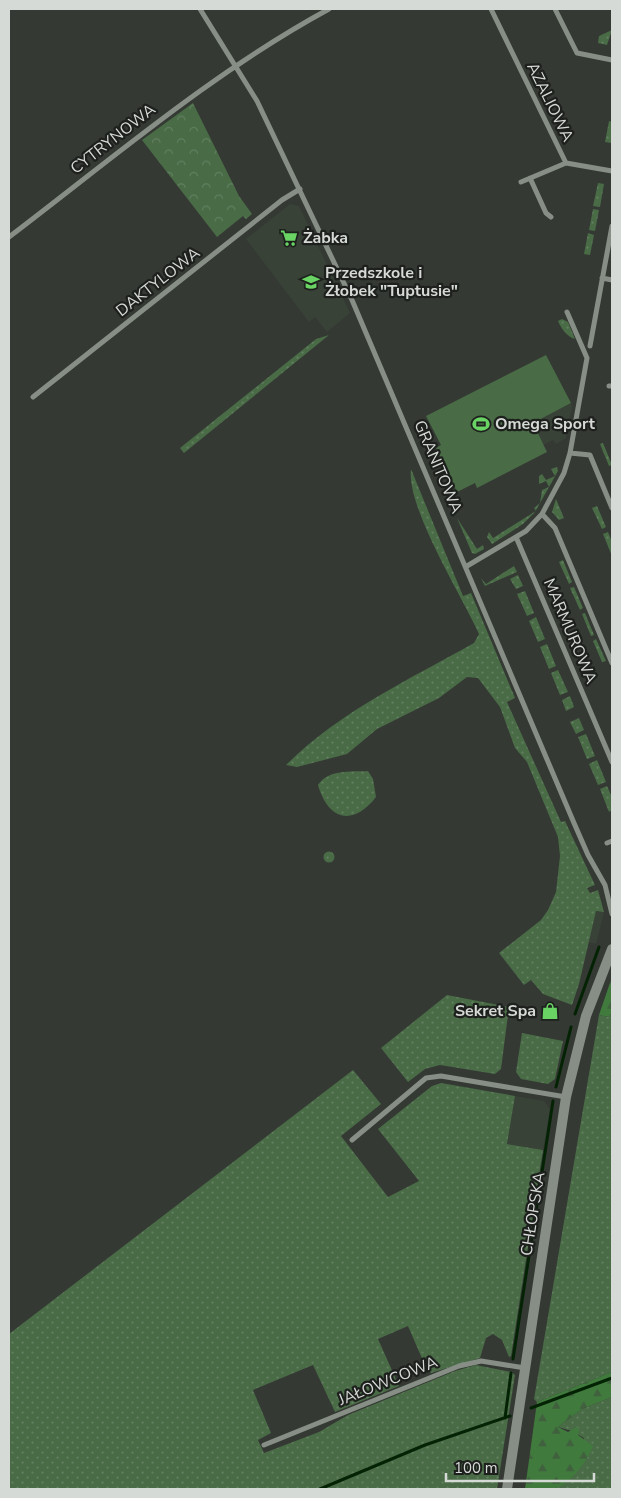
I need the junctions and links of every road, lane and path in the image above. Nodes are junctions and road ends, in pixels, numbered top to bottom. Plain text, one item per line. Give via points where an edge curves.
1 (200, 9) edge
2 (329, 9) edge
3 (491, 9) edge
4 (555, 9) edge
5 (612, 60) edge
6 (236, 65) junction
7 (566, 163) junction
8 (612, 171) edge
9 (530, 178) junction
10 (521, 182) dead end
11 (300, 190) junction
12 (551, 217) dead end
13 (612, 226) edge
14 (9, 238) edge
15 (602, 278) junction
16 (612, 280) edge
17 (567, 312) dead end
18 (590, 346) dead end
19 (33, 397) dead end
20 (570, 453) junction
21 (612, 508) edge
22 (542, 514) junction
23 (516, 538) junction
24 (467, 566) junction
25 (612, 663) edge
26 (612, 762) edge
27 (605, 885) junction
28 (612, 890) edge
29 (612, 914) edge
30 (612, 948) edge
31 (566, 1097) junction
32 (352, 1140) dead end
33 (525, 1368) junction
34 (264, 1445) dead end
35 (507, 1489) edge

1 - 6 street, GRANITOWA
2 - 6 street, CYTRYNOWA
3 - 7 street, AZALIOWA
4 - 5 street via 577,53
6 - 11 street, GRANITOWA
6 - 14 street, CYTRYNOWA via 172,109
7 - 8 street, AZALIOWA
7 - 9 street
9 - 10 street
9 - 12 street via 546,213
11 - 19 street, DAKTYLOWA via 286,197
11 - 24 street, GRANITOWA via 352,300
13 - 15 street
15 - 16 street
15 - 18 street
17 - 20 street via 588,358
20 - 21 street via 590,455
20 - 22 street via 564,473
22 - 23 street
22 - 25 street via 555,528
23 - 24 street
23 - 26 street, MARMUROWA
24 - 27 street, GRANITOWA via 584,847
27 - 28 street, GRANITOWA
27 - 29 street, GRANITOWA
30 - 31 street, CHŁOPSKA via 584,1023
31 - 32 street via 441,1076 426,1078
31 - 33 street, CHŁOPSKA
33 - 34 street, JAŁOWCOWA via 481,1361 459,1366
33 - 35 street, CHŁOPSKA

